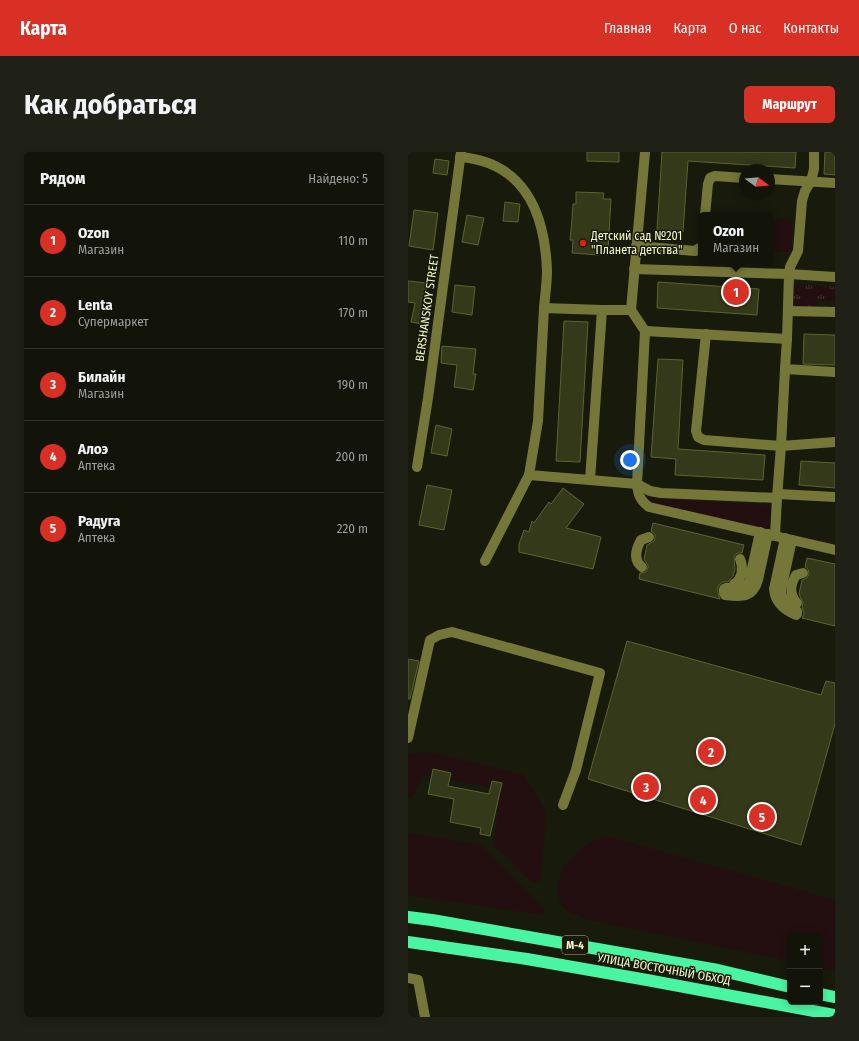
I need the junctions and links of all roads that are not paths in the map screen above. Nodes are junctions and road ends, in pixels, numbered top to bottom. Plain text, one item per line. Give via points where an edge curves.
1 (645, 152) edge
2 (814, 152) edge
3 (460, 154) edge
4 (739, 178) edge
5 (775, 179) edge
6 (811, 181) junction
7 (835, 183) edge
8 (705, 212) edge
9 (636, 246) junction
10 (698, 249) edge
11 (634, 270) junction
12 (789, 274) junction
13 (835, 277) edge
14 (544, 308) junction
15 (602, 310) junction
16 (631, 310) junction
17 (789, 311) junction
18 (835, 312) edge
19 (645, 331) junction
20 (706, 334) junction
21 (787, 339) junction
22 (786, 369) junction
23 (835, 372) edge
24 (835, 442) edge
25 (781, 446) junction
26 (417, 467) dead end
27 (528, 475) junction
28 (590, 480) junction
29 (637, 484) junction
30 (778, 496) junction
31 (835, 497) edge
32 (776, 536) junction
33 (649, 537) dead end
34 (835, 550) edge
35 (740, 559) dead end
36 (485, 561) dead end
37 (642, 568) dead end
38 (803, 573) dead end
39 (734, 584) dead end
40 (797, 603) dead end
41 (408, 738) edge
42 (563, 805) dead end
43 (408, 917) edge
44 (408, 942) edge
45 (408, 978) edge
46 (787, 986) edge
47 (823, 995) edge
48 (835, 997) edge
49 (835, 1015) edge
50 (425, 1017) edge

1 - 9 street
2 - 6 street
3 - 14 street via 498,166 517,181 531,198 545,250 547,272
3 - 26 street, BERSHANSKOY STREET
4 - 8 street via 710,178
5 - 6 street
6 - 7 street
6 - 12 street via 802,201 798,251
9 - 10 street via 695,251
9 - 11 street
11 - 12 street
11 - 16 street
12 - 13 street
12 - 17 street
14 - 15 street
14 - 27 street via 538,421
15 - 16 street
15 - 28 street
16 - 19 street
17 - 18 street
17 - 21 street
19 - 20 street
19 - 29 street
20 - 21 street
20 - 25 street via 696,431 698,437 704,440
21 - 22 street
22 - 23 street
22 - 25 street
24 - 25 street
25 - 30 street
27 - 28 street
27 - 36 street
28 - 29 street
29 - 30 street via 661,493
29 - 32 street via 638,495 649,507
30 - 31 street
30 - 32 street
32 - 32 street via 746,586 726,588 725,595 739,596 753,592
32 - 32 street via 774,595 783,608 796,615 797,611 786,604 781,595
32 - 34 street
33 - 37 street via 639,543 636,560
35 - 39 street via 740,579
38 - 40 street via 796,575 791,591
41 - 42 street via 430,640 439,634 452,632 600,673 576,770
43 - 46 highway, УЛИЦА ВОСТОЧНЫЙ ОБХОД / М-4 via 702,968
44 - 49 highway, УЛИЦА ВОСТОЧНЫЙ ОБХОД / М-4 via 527,960
45 - 50 street via 418,980
47 - 48 highway

